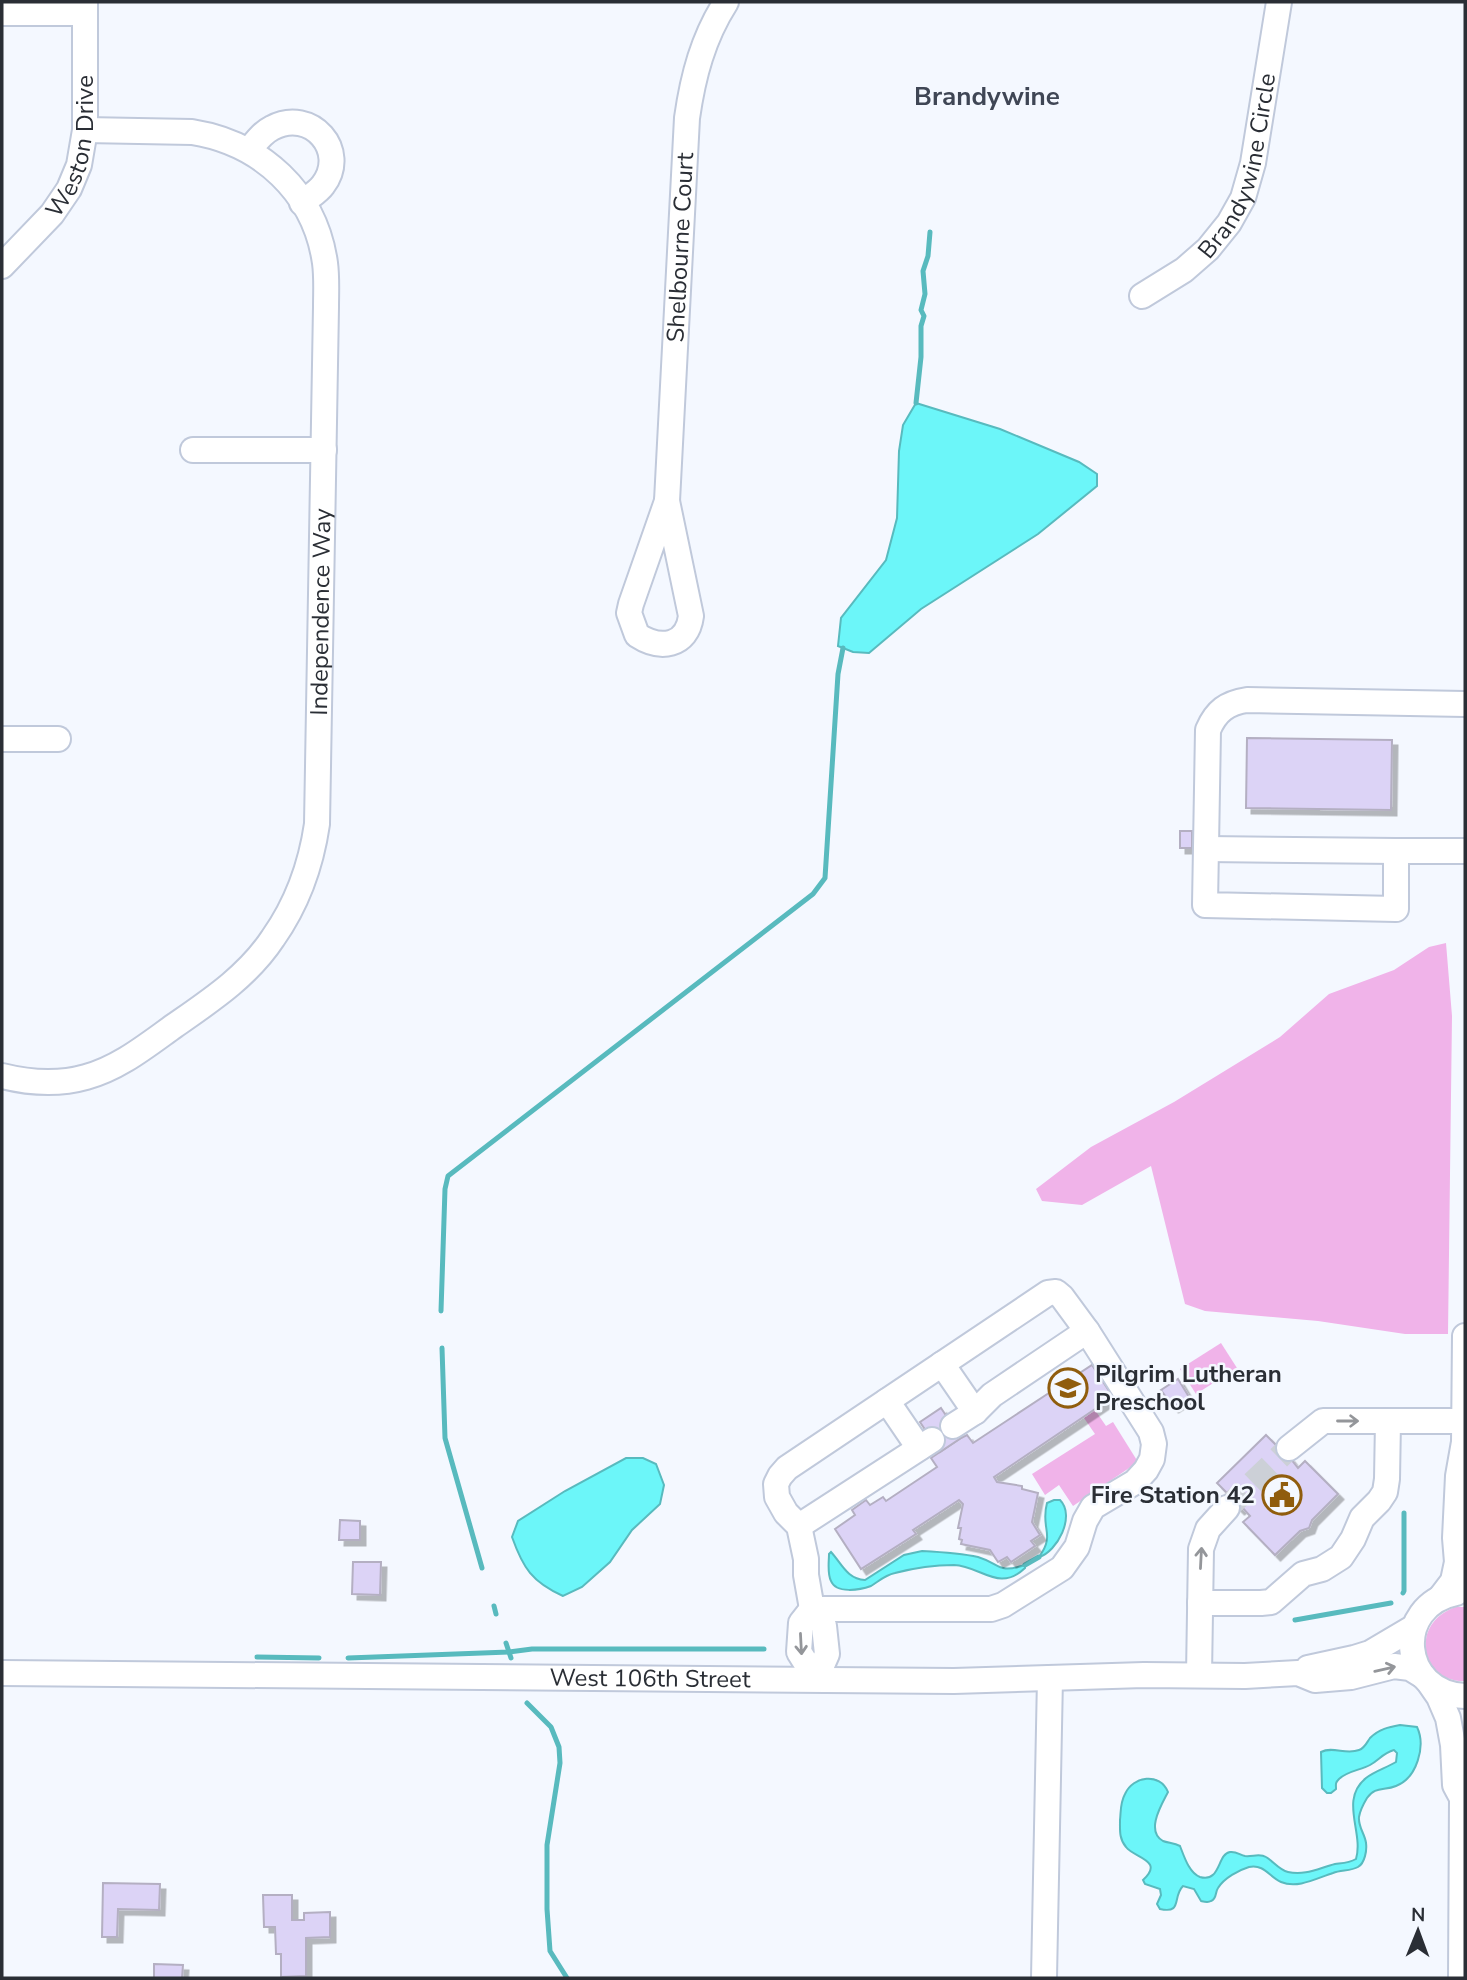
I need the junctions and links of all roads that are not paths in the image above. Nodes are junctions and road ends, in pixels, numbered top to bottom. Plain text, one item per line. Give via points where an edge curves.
1 (726, 2) edge
2 (1279, 2) edge
3 (85, 8) edge
4 (2, 13) edge
5 (85, 130) junction
6 (249, 150) junction
7 (302, 203) junction
8 (2, 266) edge
9 (1142, 296) dead end
10 (193, 450) dead end
11 (324, 450) junction
12 (667, 501) junction
13 (1465, 704) edge
14 (2, 738) edge
15 (58, 739) dead end
16 (1206, 849) junction
17 (1396, 851) junction
18 (1465, 851) edge
19 (2, 1076) edge
20 (1087, 1331) junction
21 (1465, 1336) edge
22 (942, 1364) junction
23 (887, 1401) junction
24 (975, 1412) junction
25 (1388, 1420) junction
26 (953, 1426) dead end
27 (1465, 1437) edge
28 (1289, 1448) tunnel mouth
29 (1227, 1508) tunnel mouth
30 (799, 1527) junction
31 (1465, 1592) edge
32 (1440, 1598) junction
33 (1200, 1603) junction
34 (812, 1609) junction
35 (1414, 1627) junction
36 (2, 1674) edge
37 (1298, 1674) junction
38 (1199, 1675) junction
39 (1050, 1678) junction
40 (816, 1679) junction
41 (1426, 1680) junction
42 (1465, 1696) edge
43 (1464, 1795) edge
44 (1044, 1978) edge
45 (1461, 1978) edge

1 - 12 street, Shelbourne Court via 698,63 687,118
2 - 9 street, Brandywine Circle via 1253,163 1243,198 1208,249
3 - 4 street
3 - 5 street, Weston Drive
5 - 6 street, Independence Way via 192,132
5 - 8 street, Weston Drive via 75,178 61,202
6 - 7 street, Independence Way via 283,177
6 - 7 street via 263,134 287,122 308,124 321,133 330,151 330,169 322,187
7 - 11 street, Independence Way via 325,264
10 - 11 street
11 - 19 street, Independence Way via 317,824 306,874 287,915 263,952 229,986 127,1059 89,1076 61,1082
12 - 12 street, Shelbourne Court via 629,613 637,635 663,645 681,636 691,616
13 - 16 street via 1247,700 1227,705 1208,730
14 - 15 street
16 - 17 street
16 - 17 street via 1205,905 1396,909
17 - 18 street
20 - 22 street via 1062,1297 1048,1293
20 - 24 street via 992,1395
20 - 34 street via 1151,1432 1154,1444 1152,1459 1135,1482 1094,1507 1077,1547 1062,1568 991,1609
21 - 27 street, West 106th Street
22 - 23 street
22 - 24 street
23 - 30 street via 779,1476 777,1497
23 - 30 street via 926,1444
24 - 26 street
25 - 27 street
28 -> 25 street via 1323,1420
25 - 33 street via 1385,1492 1362,1518 1341,1557 1322,1570 1303,1574 1272,1602
27 - 32 street, West 106th Street via 1458,1476 1456,1572
33 -> 29 street via 1201,1549 1208,1529
30 - 34 street
31 - 32 street
32 - 35 street, West 106th Street via 1424,1610
33 - 38 street
34 - 40 street via 824,1626 827,1654
35 - 37 street, West 106th Street via 1370,1653 1312,1666
35 - 41 street via 1412,1653
36 - 40 street, West 106th Street
37 - 38 street, West 106th Street
37 -> 41 street, West 106th Street via 1315,1680 1335,1679 1403,1666
38 - 39 street, West 106th Street
39 - 40 street, West 106th Street
39 - 44 street
41 - 42 street, West 106th Street via 1447,1693
41 - 43 street via 1448,1718 1455,1785
43 - 45 street

